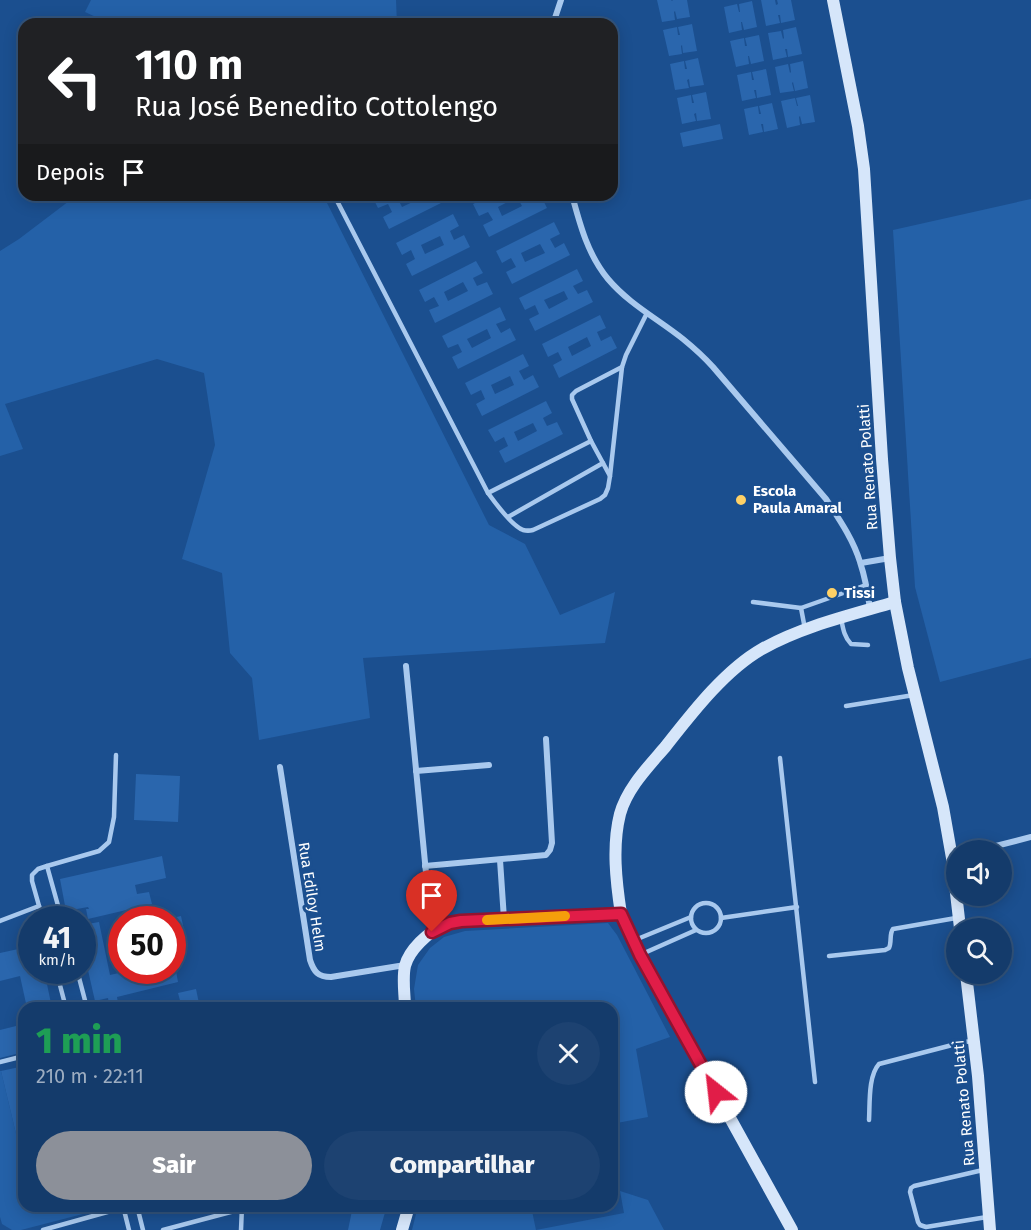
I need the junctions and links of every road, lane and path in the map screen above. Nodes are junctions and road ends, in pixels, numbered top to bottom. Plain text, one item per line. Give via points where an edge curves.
1 (561, 0) edge
2 (833, 0) edge
3 (555, 18) edge
4 (337, 201) edge
5 (574, 201) edge
6 (647, 313) junction
7 (622, 367) junction
8 (591, 441) junction
9 (603, 464) junction
10 (610, 476) junction
11 (488, 493) junction
12 (508, 517) junction
13 (890, 558) junction
14 (861, 563) junction
15 (866, 585) junction
16 (753, 602) dead end
17 (895, 602) junction
18 (801, 608) junction
19 (870, 609) junction
20 (841, 618) junction
21 (805, 631) junction
22 (868, 645) dead end
23 (406, 666) dead end
24 (914, 695) junction
25 (846, 706) dead end
26 (546, 738) dead end
27 (117, 756) dead end
28 (780, 758) dead end
29 (489, 765) dead end
30 (280, 767) dead end
31 (416, 771) junction
32 (1031, 837) edge
33 (950, 840) edge
34 (1012, 842) edge
35 (500, 860) junction
36 (47, 866) junction
37 (425, 866) junction
38 (39, 906) edge
39 (58, 906) edge
40 (796, 907) junction
41 (18, 914) edge
42 (430, 914) dead end
43 (621, 914) junction
44 (691, 917) junction
45 (721, 918) junction
46 (504, 919) junction
47 (0, 921) edge
48 (946, 924) edge
49 (696, 930) junction
50 (633, 941) junction
51 (640, 955) junction
52 (830, 956) dead end
53 (405, 965) junction
54 (60, 984) edge
55 (81, 984) edge
56 (967, 984) edge
57 (64, 1002) edge
58 (85, 1002) edge
59 (405, 1002) edge
60 (974, 1041) junction
61 (18, 1058) edge
62 (0, 1062) edge
63 (815, 1082) dead end
64 (868, 1120) dead end
65 (985, 1169) junction
66 (107, 1212) edge
67 (126, 1212) edge
68 (138, 1212) edge
69 (228, 1212) edge
70 (242, 1212) edge
71 (407, 1212) edge
72 (989, 1216) junction
73 (43, 1230) edge
74 (129, 1230) edge
75 (143, 1230) edge
76 (163, 1230) edge
77 (241, 1230) edge
78 (402, 1230) edge
79 (792, 1230) edge
80 (990, 1230) edge

1 - 3 street
2 - 13 main road, Rua Renato Polatti via 864,169
4 - 11 lane
5 - 6 street via 594,258 621,292
6 - 7 lane
6 - 14 street via 713,367 804,473 841,521
7 - 8 lane via 572,395
7 - 10 lane
8 - 9 lane
8 - 11 lane
9 - 10 lane
9 - 12 lane
10 - 12 lane via 600,499 533,530 522,530
11 - 12 lane
13 - 14 street
13 - 17 main road, Rua Renato Polatti
14 - 15 street
15 - 18 lane
15 - 19 street
16 - 18 lane
17 - 19 main road
17 - 24 main road, Rua Renato Polatti
18 - 21 lane
19 - 20 main road
20 - 21 main road
20 - 22 lane via 848,641
21 - 43 main road via 778,641 742,663 699,706 627,797 615,846
23 - 31 street
24 - 25 lane
24 - 33 main road, Rua Renato Polatti
26 - 35 street via 550,850 540,857
27 - 36 lane via 110,842 99,851
28 - 40 lane
29 - 31 street
30 - 53 street, Rua Ediloy Helm via 312,968 317,975 331,977
31 - 37 street
32 - 34 street
35 - 37 street
35 - 46 street
36 - 38 lane via 32,875
36 - 39 lane
37 - 42 street
40 - 45 lane
40 - 63 lane
41 - 47 lane
43 - 46 main road
43 - 50 main road
44 - 45 lane via 696,907 706,903 717,908
44 - 49 lane
44 - 50 lane
45 - 49 lane via 712,932
46 - 53 main road via 441,926 421,942
48 - 52 lane via 893,929 891,944 885,950
49 - 51 lane
50 - 51 main road
51 - 79 main road
53 - 59 main road
54 - 57 lane
55 - 58 lane
56 - 60 main road, Rua Renato Polatti
60 - 64 lane via 879,1064 872,1078
60 - 65 main road, Rua Renato Polatti
61 - 62 lane
65 - 72 main road, Rua Renato Polatti
65 - 72 lane via 914,1186 910,1192 918,1222 926,1227
66 - 73 lane
67 - 74 lane
68 - 75 lane
69 - 76 lane
70 - 77 lane
71 - 78 main road
72 - 80 main road, Rua Renato Polatti

